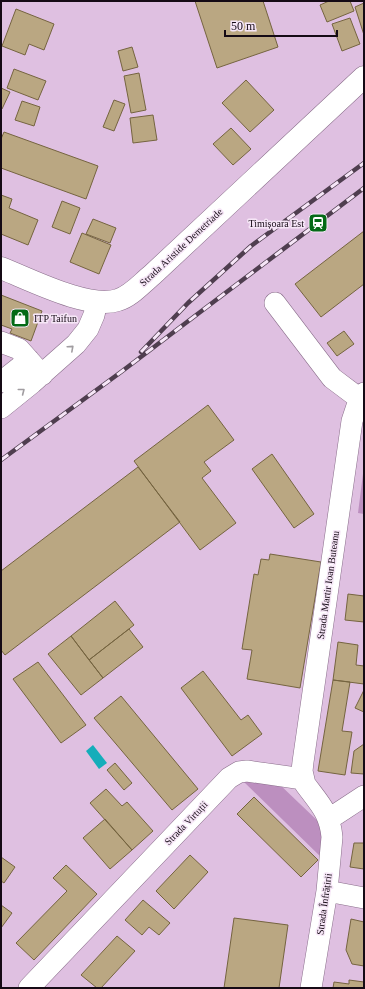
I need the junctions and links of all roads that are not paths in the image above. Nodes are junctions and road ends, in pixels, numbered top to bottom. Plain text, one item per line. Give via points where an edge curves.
1 (364, 77) edge
2 (1, 268) edge
3 (98, 302) junction
4 (275, 303) dead end
5 (1, 342) edge
6 (36, 368) junction
7 (1, 382) edge
8 (362, 396) edge
9 (1, 408) edge
10 (303, 780) junction
11 (364, 796) edge
12 (329, 819) junction
13 (327, 892) junction
14 (364, 898) edge
15 (29, 988) edge
16 (311, 988) edge

1 - 3 main road, Strada Aristide Demetriade via 132,292 118,300
2 - 3 main road via 58,291
6 -> 3 street via 76,344 88,329
4 - 8 street via 332,378
5 - 6 street via 19,349
6 - 7 street
9 -> 6 street
8 - 10 street, Strada Martir Ioan Buteanu via 352,421 303,762
10 - 12 street
10 - 15 street, Strada Virtuții via 247,771 229,778
11 - 12 street
12 - 13 street, Strada Înfrățirii via 332,837
13 - 14 street
13 - 16 street, Strada Înfrățirii

